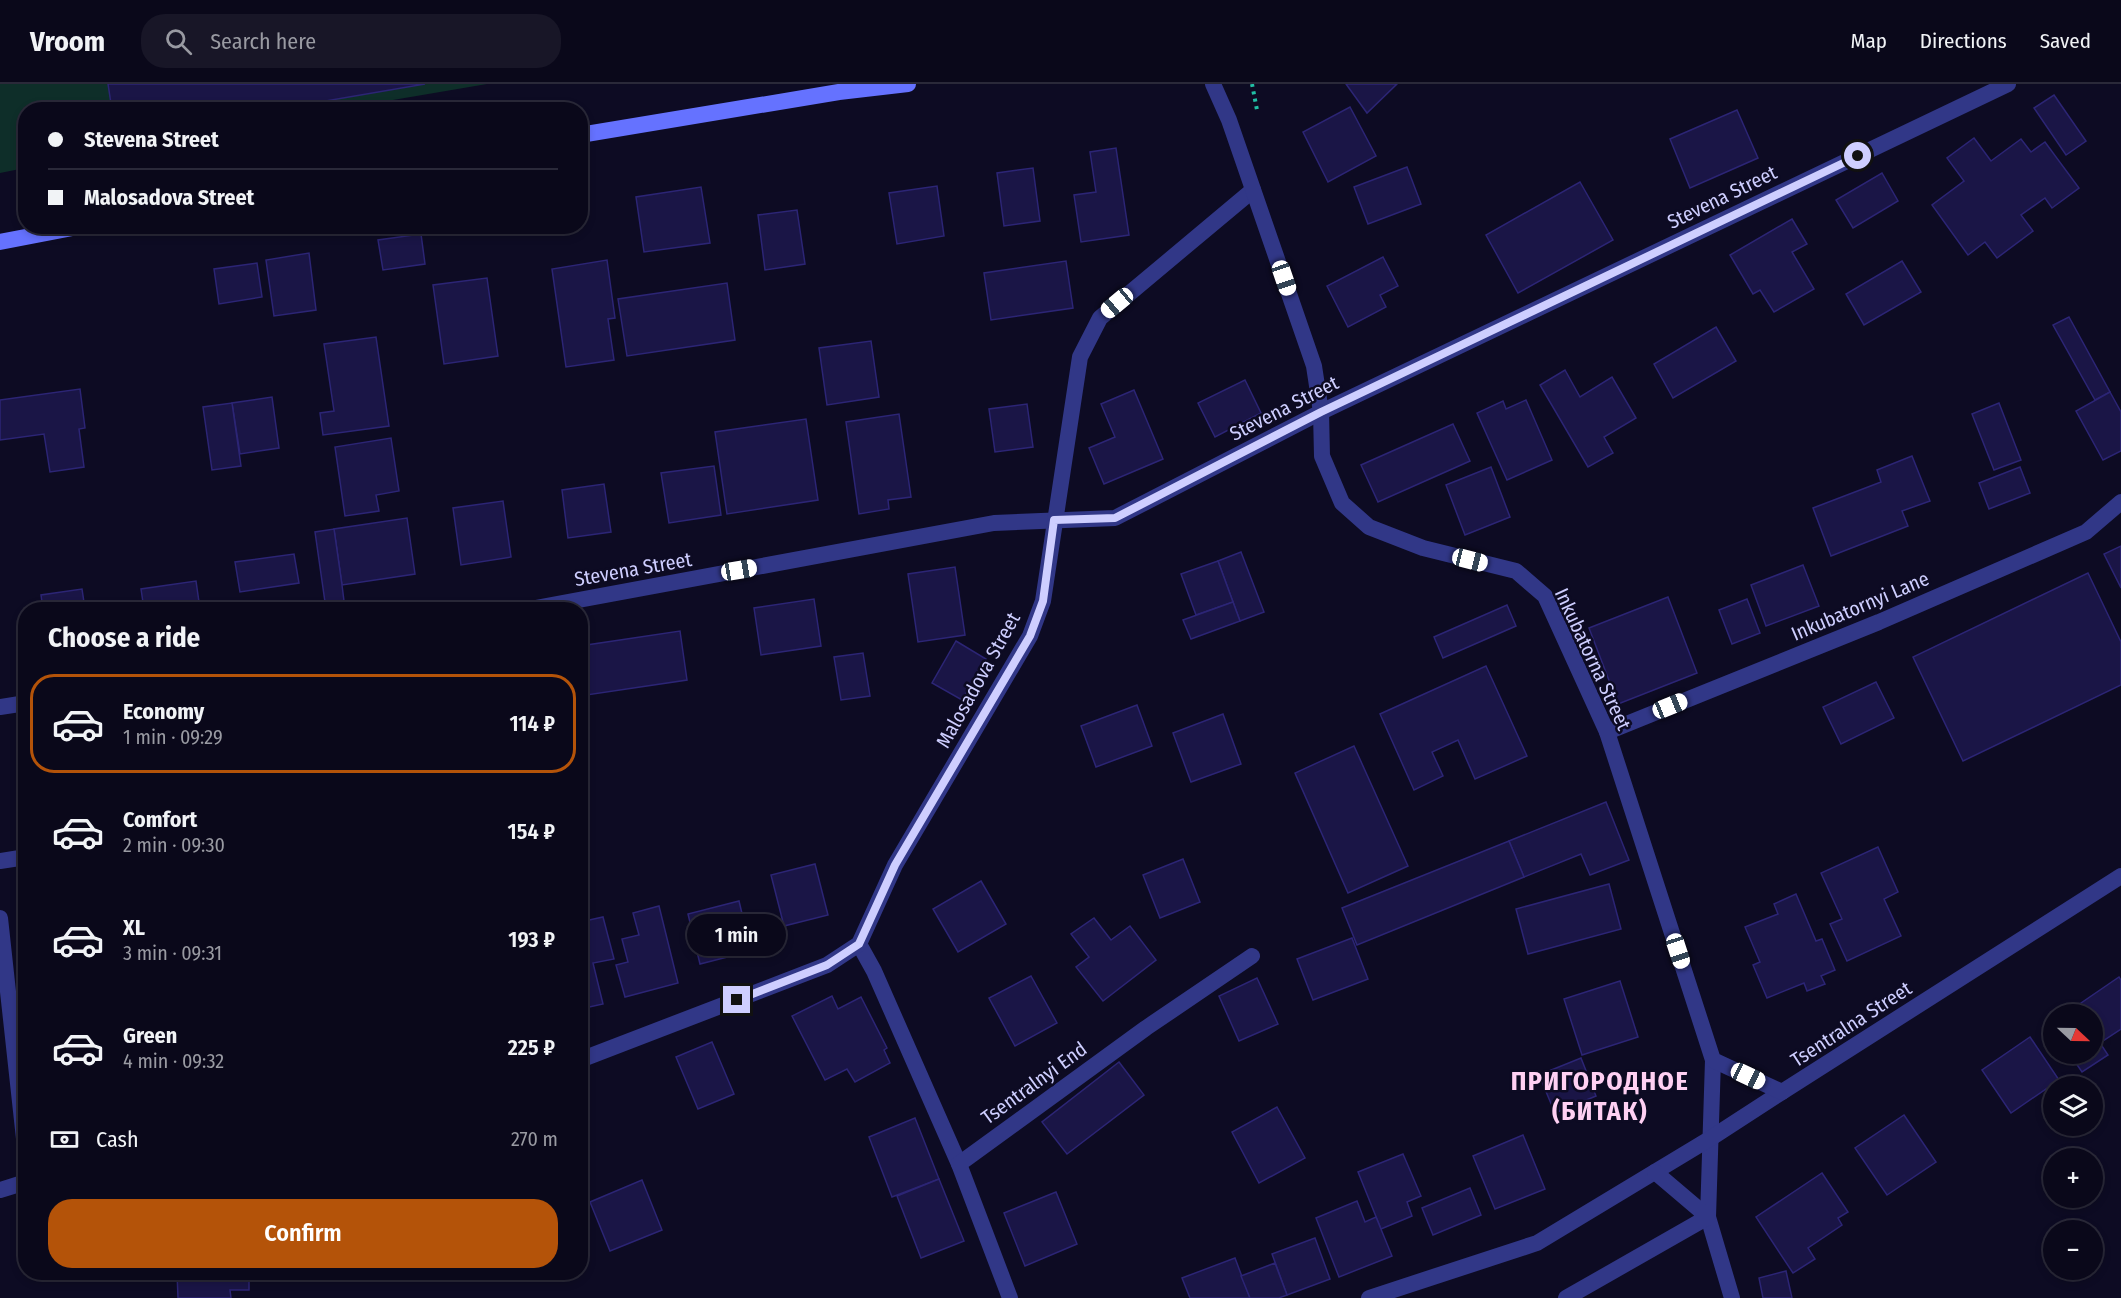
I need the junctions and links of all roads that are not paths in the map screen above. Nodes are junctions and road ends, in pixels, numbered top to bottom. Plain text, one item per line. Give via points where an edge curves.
1 (908, 84) edge
2 (1213, 84) edge
3 (2008, 84) edge
4 (588, 134) edge
5 (1253, 190) junction
6 (42, 234) edge
7 (0, 242) edge
8 (1321, 412) junction
9 (2121, 502) edge
10 (1054, 520) junction
11 (568, 602) edge
12 (18, 704) edge
13 (0, 707) edge
14 (1607, 732) junction
15 (18, 858) edge
16 (0, 861) edge
17 (2121, 876) edge
18 (0, 918) edge
19 (859, 944) junction
20 (1252, 956) dead end
21 (588, 1057) edge
22 (1713, 1060) junction
23 (18, 1083) edge
24 (1782, 1092) junction
25 (1711, 1138) junction
26 (959, 1164) junction
27 (1655, 1172) junction
28 (18, 1184) edge
29 (0, 1190) edge
30 (1708, 1217) junction
31 (1010, 1298) edge
32 (1369, 1298) edge
33 (1566, 1298) edge
34 (1732, 1298) edge

1 - 4 main road
2 - 5 street, Inkubatorna Street
3 - 8 street, Stevena Street
5 - 8 street, Inkubatorna Street via 1314,366
5 - 10 street, Malosadova Street via 1100,318 1080,357
6 - 7 main road
8 - 10 street, Stevena Street via 1115,518
8 - 14 street, Inkubatorna Street via 1322,456 1342,503 1369,527 1423,548 1516,571 1545,596
9 - 14 street, Inkubatornyi Lane via 2086,532 1880,622
10 - 11 street, Stevena Street via 994,523
10 - 19 street, Malosadova Street via 1043,601 1030,636 895,865
12 - 13 street
14 - 22 street, Inkubatorna Street
15 - 16 street
17 - 24 street, Tsentralna Street
18 - 23 street
19 - 21 street via 827,965
19 - 26 street
20 - 26 street, Tsentralnyi End
22 - 24 street
22 - 25 street, Inkubatorna Street
24 - 25 street, Tsentralna Street
25 - 27 street, Tsentralna Street
25 - 30 street, Inkubatorna Street
26 - 31 street
27 - 30 street
27 - 32 street, Tsentralna Street via 1537,1243
28 - 29 street
30 - 33 street
30 - 34 street

